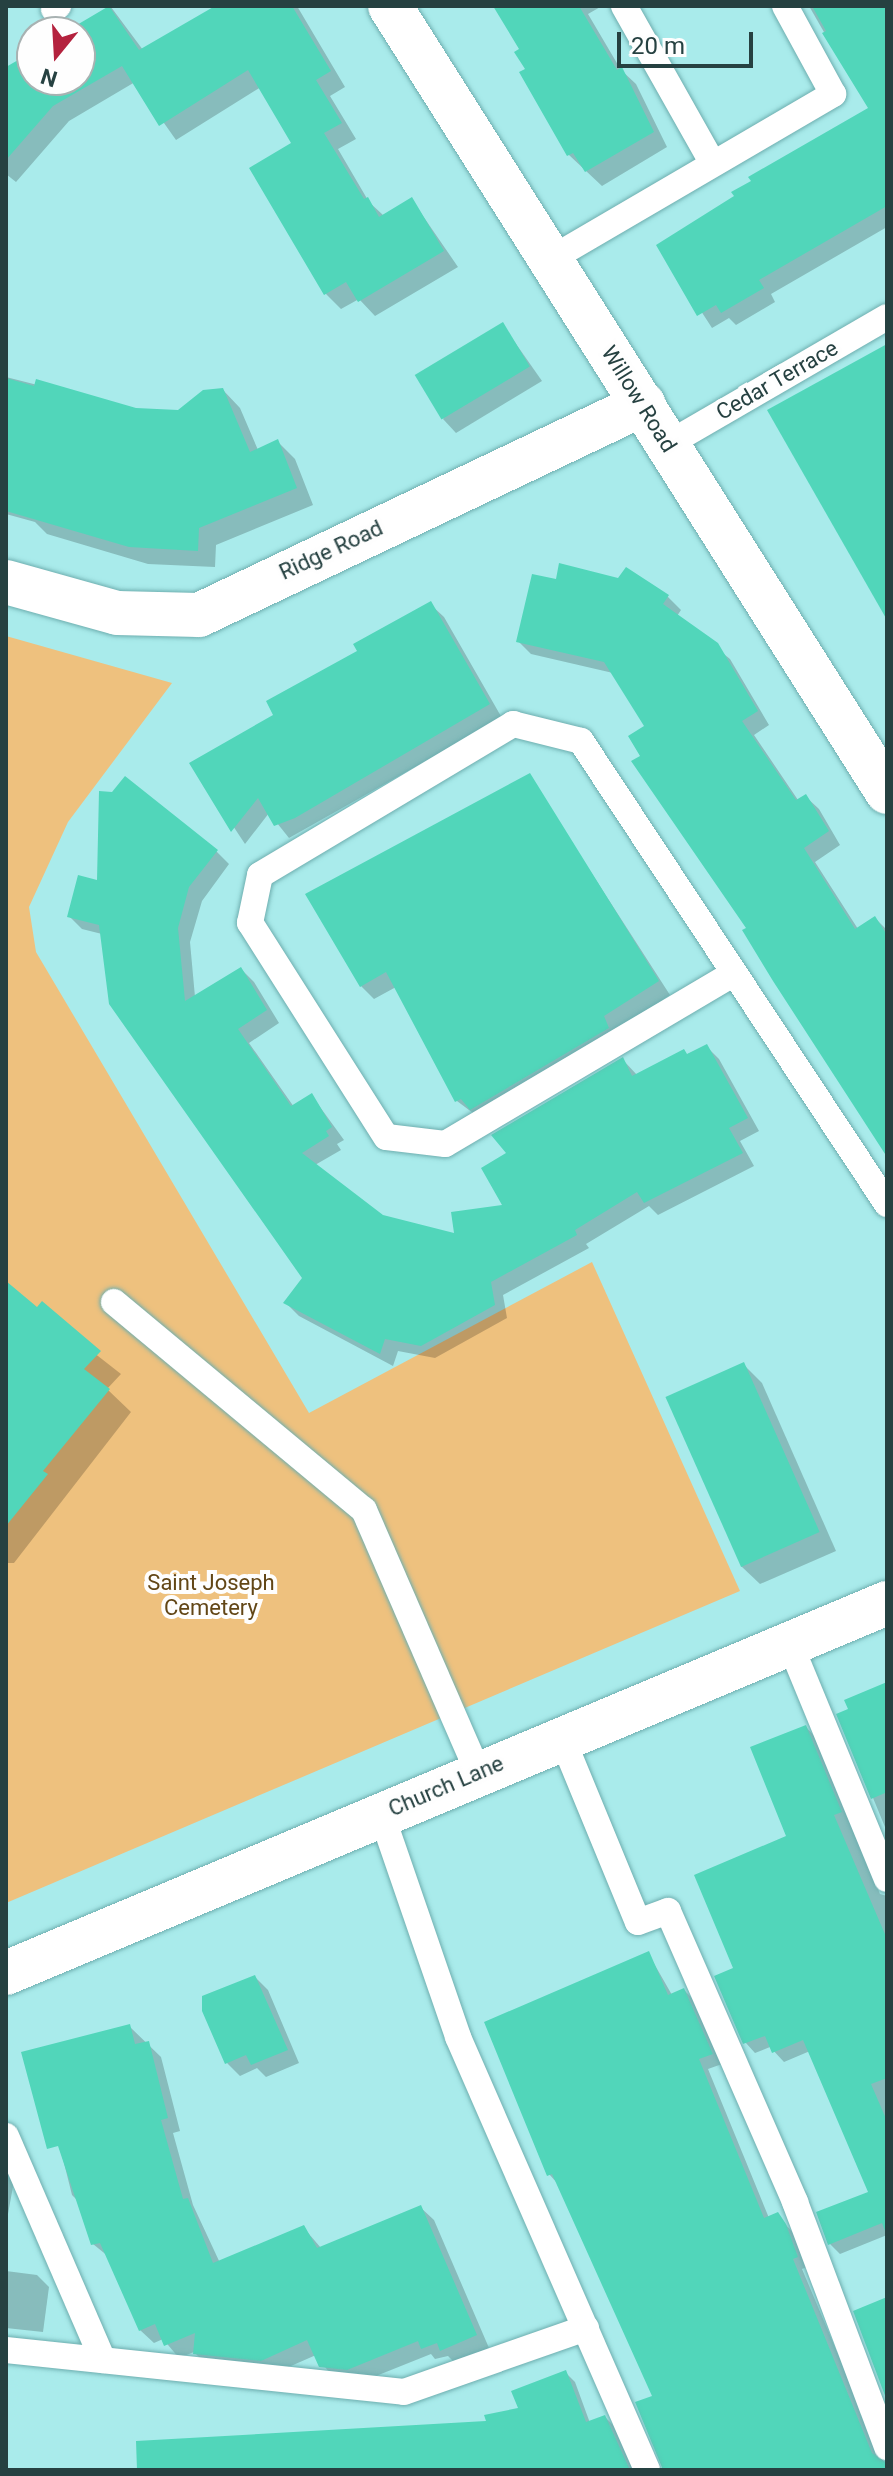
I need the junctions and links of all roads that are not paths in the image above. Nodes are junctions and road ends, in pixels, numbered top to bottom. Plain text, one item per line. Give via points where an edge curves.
1 (390, 6) edge
2 (624, 6) edge
3 (785, 6) edge
4 (713, 164) junction
5 (551, 259) junction
6 (887, 317) edge
7 (643, 404) junction
8 (668, 444) junction
9 (6, 582) edge
10 (887, 792) edge
11 (731, 975) junction
12 (887, 1204) edge
13 (114, 1302) dead end
14 (887, 1603) edge
15 (790, 1644) junction
16 (562, 1738) junction
17 (478, 1772) junction
18 (381, 1813) junction
19 (887, 1879) edge
20 (6, 1973) edge
21 (6, 2136) edge
22 (586, 2328) junction
23 (6, 2350) edge
24 (103, 2360) junction
25 (887, 2447) edge
26 (647, 2470) edge

1 - 5 street, Willow Road
2 - 4 lane
3 - 4 lane via 833,94
4 - 5 lane
5 - 7 street, Willow Road
6 - 8 lane, Cedar Terrace
7 - 8 street, Willow Road
7 - 9 street, Ridge Road via 199,615 117,613
8 - 10 street, Willow Road
11 - 11 lane via 581,741 513,724 260,875 250,923 386,1137 445,1144
11 - 12 lane
13 - 17 lane via 364,1510
14 - 15 street, Church Lane
15 - 16 street, Church Lane
15 - 19 lane
16 - 17 street, Church Lane
16 - 25 lane via 638,1922 668,1911 795,2202
17 - 18 street, Church Lane
18 - 20 street, Church Lane
18 - 22 lane via 458,2037
21 - 24 lane
22 - 24 lane via 404,2392
22 - 26 lane
23 - 24 lane

